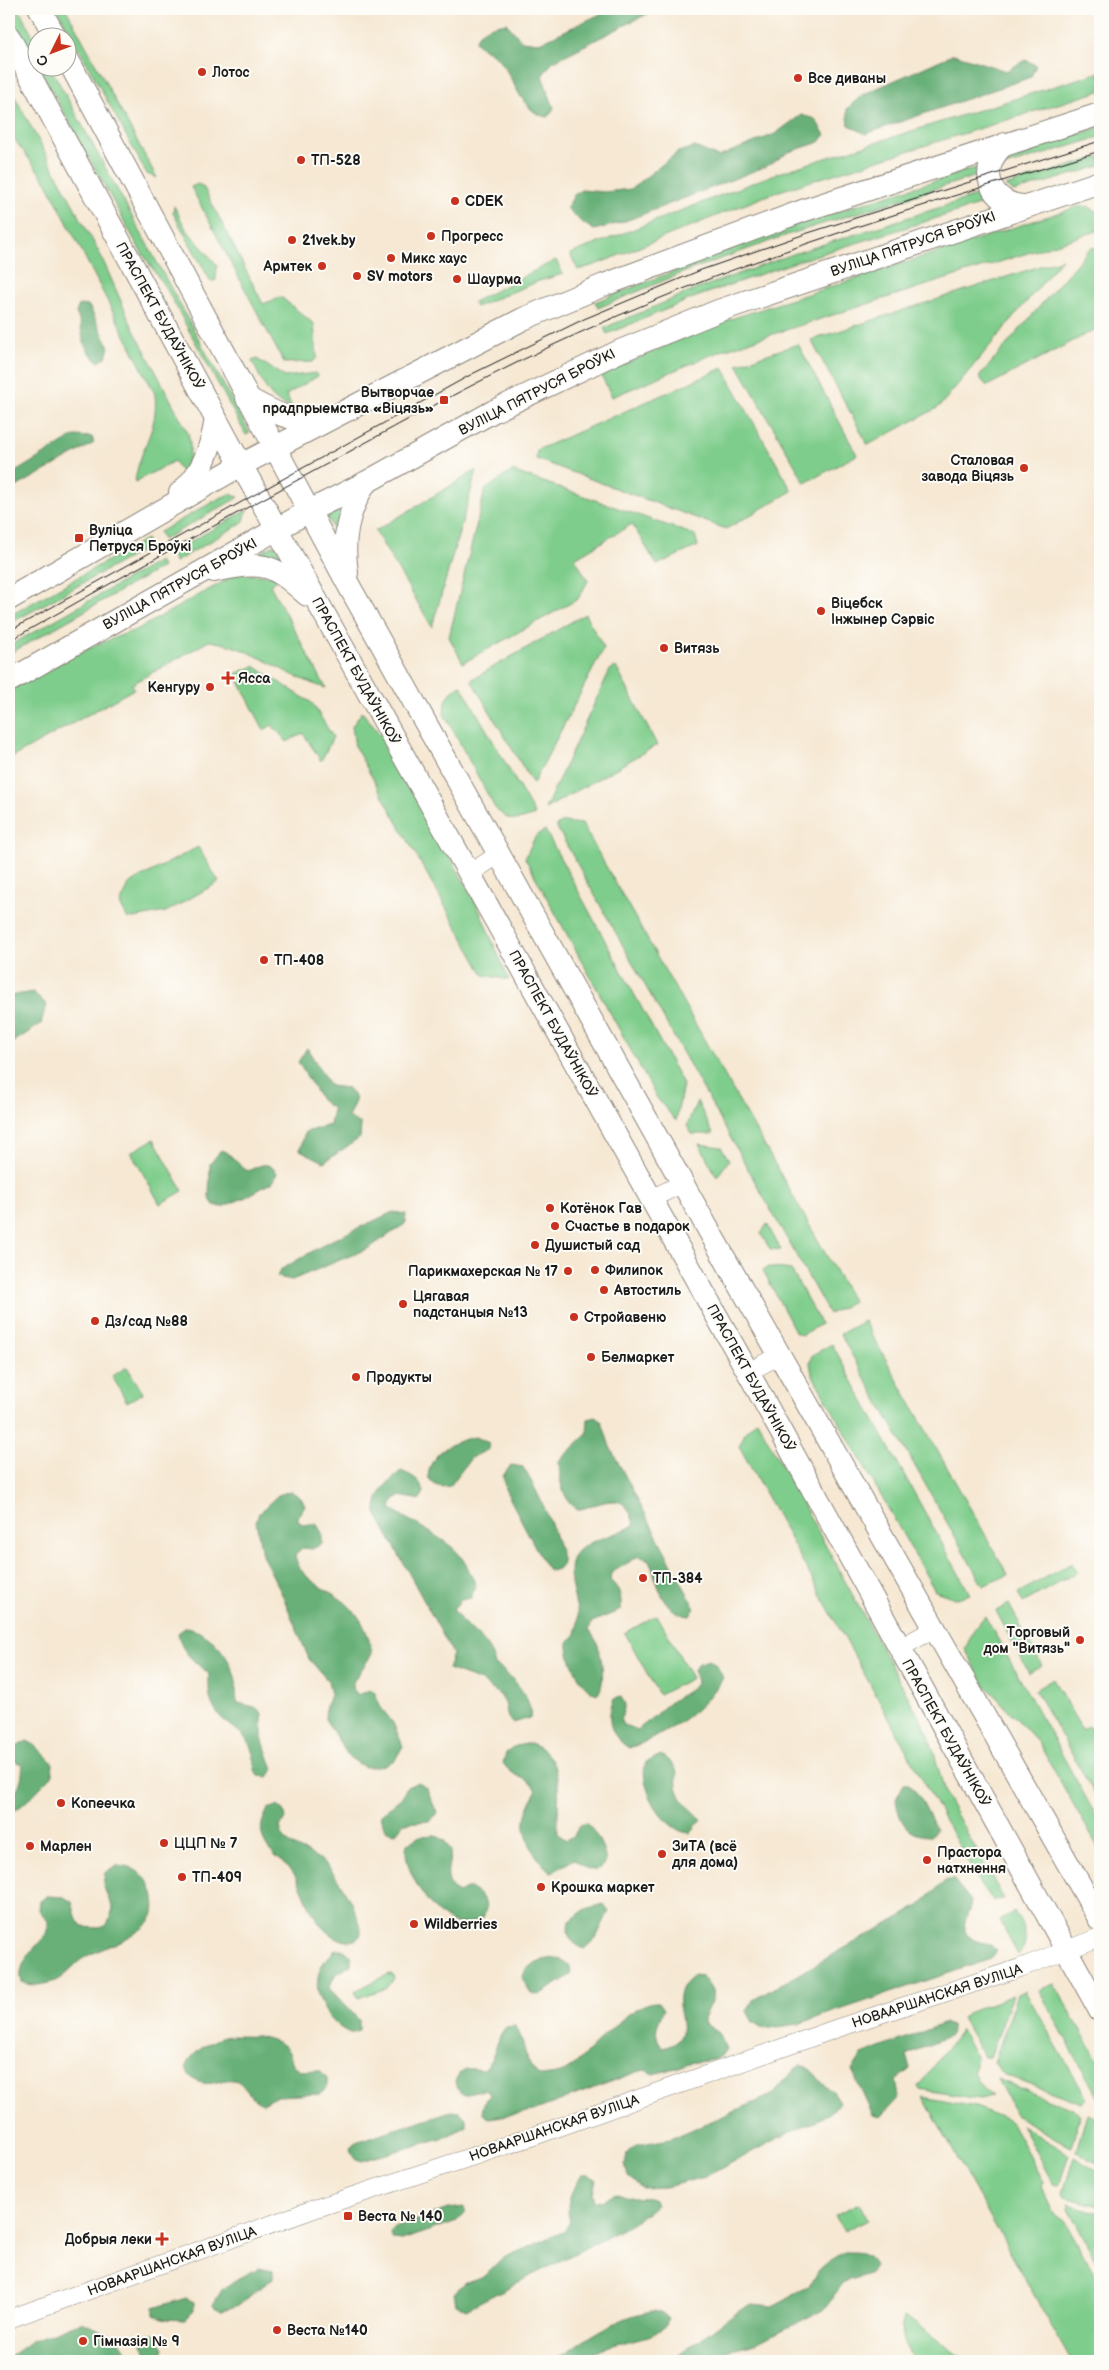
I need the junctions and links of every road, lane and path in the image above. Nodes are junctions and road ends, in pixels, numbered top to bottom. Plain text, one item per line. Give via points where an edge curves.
1 (40, 9) edge
2 (50, 28) edge
3 (9, 37) edge
4 (78, 78) edge
5 (1100, 114) edge
6 (1005, 144) junction
7 (1100, 182) edge
8 (1026, 206) junction
9 (247, 398) junction
10 (216, 419) junction
11 (322, 423) junction
12 (274, 448) junction
13 (241, 465) junction
14 (364, 483) junction
15 (309, 511) junction
16 (159, 512) junction
17 (277, 529) junction
18 (198, 574) junction
19 (348, 584) junction
20 (9, 599) edge
21 (320, 608) junction
22 (9, 681) edge
23 (500, 854) junction
24 (469, 874) junction
25 (683, 1182) junction
26 (651, 1199) junction
27 (780, 1355) junction
28 (748, 1372) junction
29 (934, 1629) junction
30 (900, 1648) junction
31 (1100, 1920) edge
32 (1100, 1937) edge
33 (1067, 1951) junction
34 (1100, 2011) edge
35 (9, 2320) edge

1 - 2 main road
3 - 10 main road, ПРАСПЕКТ БУДАЎНІКОЎ
4 - 9 main road
5 - 6 main road
6 - 8 main road via 990,164 992,189 1003,200
6 - 11 main road via 805,210 604,284 523,319
7 - 8 main road, ВУЛІЦА ПЯТРУСЯ БРОЎКІ
8 - 14 main road, ВУЛІЦА ПЯТРУСЯ БРОЎКІ via 718,311 620,351 494,412
9 - 11 main road via 279,416
9 - 12 main road
10 - 13 main road, ПРАСПЕКТ БУДАЎНІКОЎ
10 - 16 main road via 205,461 194,481
11 - 12 main road
12 - 13 main road
12 - 15 main road
13 - 16 main road
13 - 17 main road, ПРАСПЕКТ БУДАЎНІКОЎ
14 - 15 main road, ВУЛІЦА ПЯТРУСЯ БРОЎКІ
14 - 19 main road via 354,501 343,548
15 - 17 main road, ВУЛІЦА ПЯТРУСЯ БРОЎКІ
15 - 19 main road
16 - 20 main road
17 - 18 main road, ВУЛІЦА ПЯТРУСЯ БРОЎКІ
17 - 21 main road, ПРАСПЕКТ БУДАЎНІКОЎ
18 - 21 main road via 237,566 265,566 284,574
18 - 22 main road, ВУЛІЦА ПЯТРУСЯ БРОЎКІ
19 - 23 main road
21 - 24 main road, ПРАСПЕКТ БУДАЎНІКОЎ
23 - 24 street
23 - 25 main road
24 - 26 main road, ПРАСПЕКТ БУДАЎНІКОЎ
25 - 26 street
25 - 27 main road
26 - 28 main road, ПРАСПЕКТ БУДАЎНІКОЎ
27 - 28 street
27 - 29 main road
28 - 30 main road, ПРАСПЕКТ БУДАЎНІКОЎ
29 - 30 street
29 - 31 main road
30 - 33 main road, ПРАСПЕКТ БУДАЎНІКОЎ
32 - 33 street, НОВААРШАНСКАЯ ВУЛІЦА
33 - 34 main road, ПРАСПЕКТ БУДАЎНІКОЎ
33 - 35 street, НОВААРШАНСКАЯ ВУЛІЦА via 314,2209

